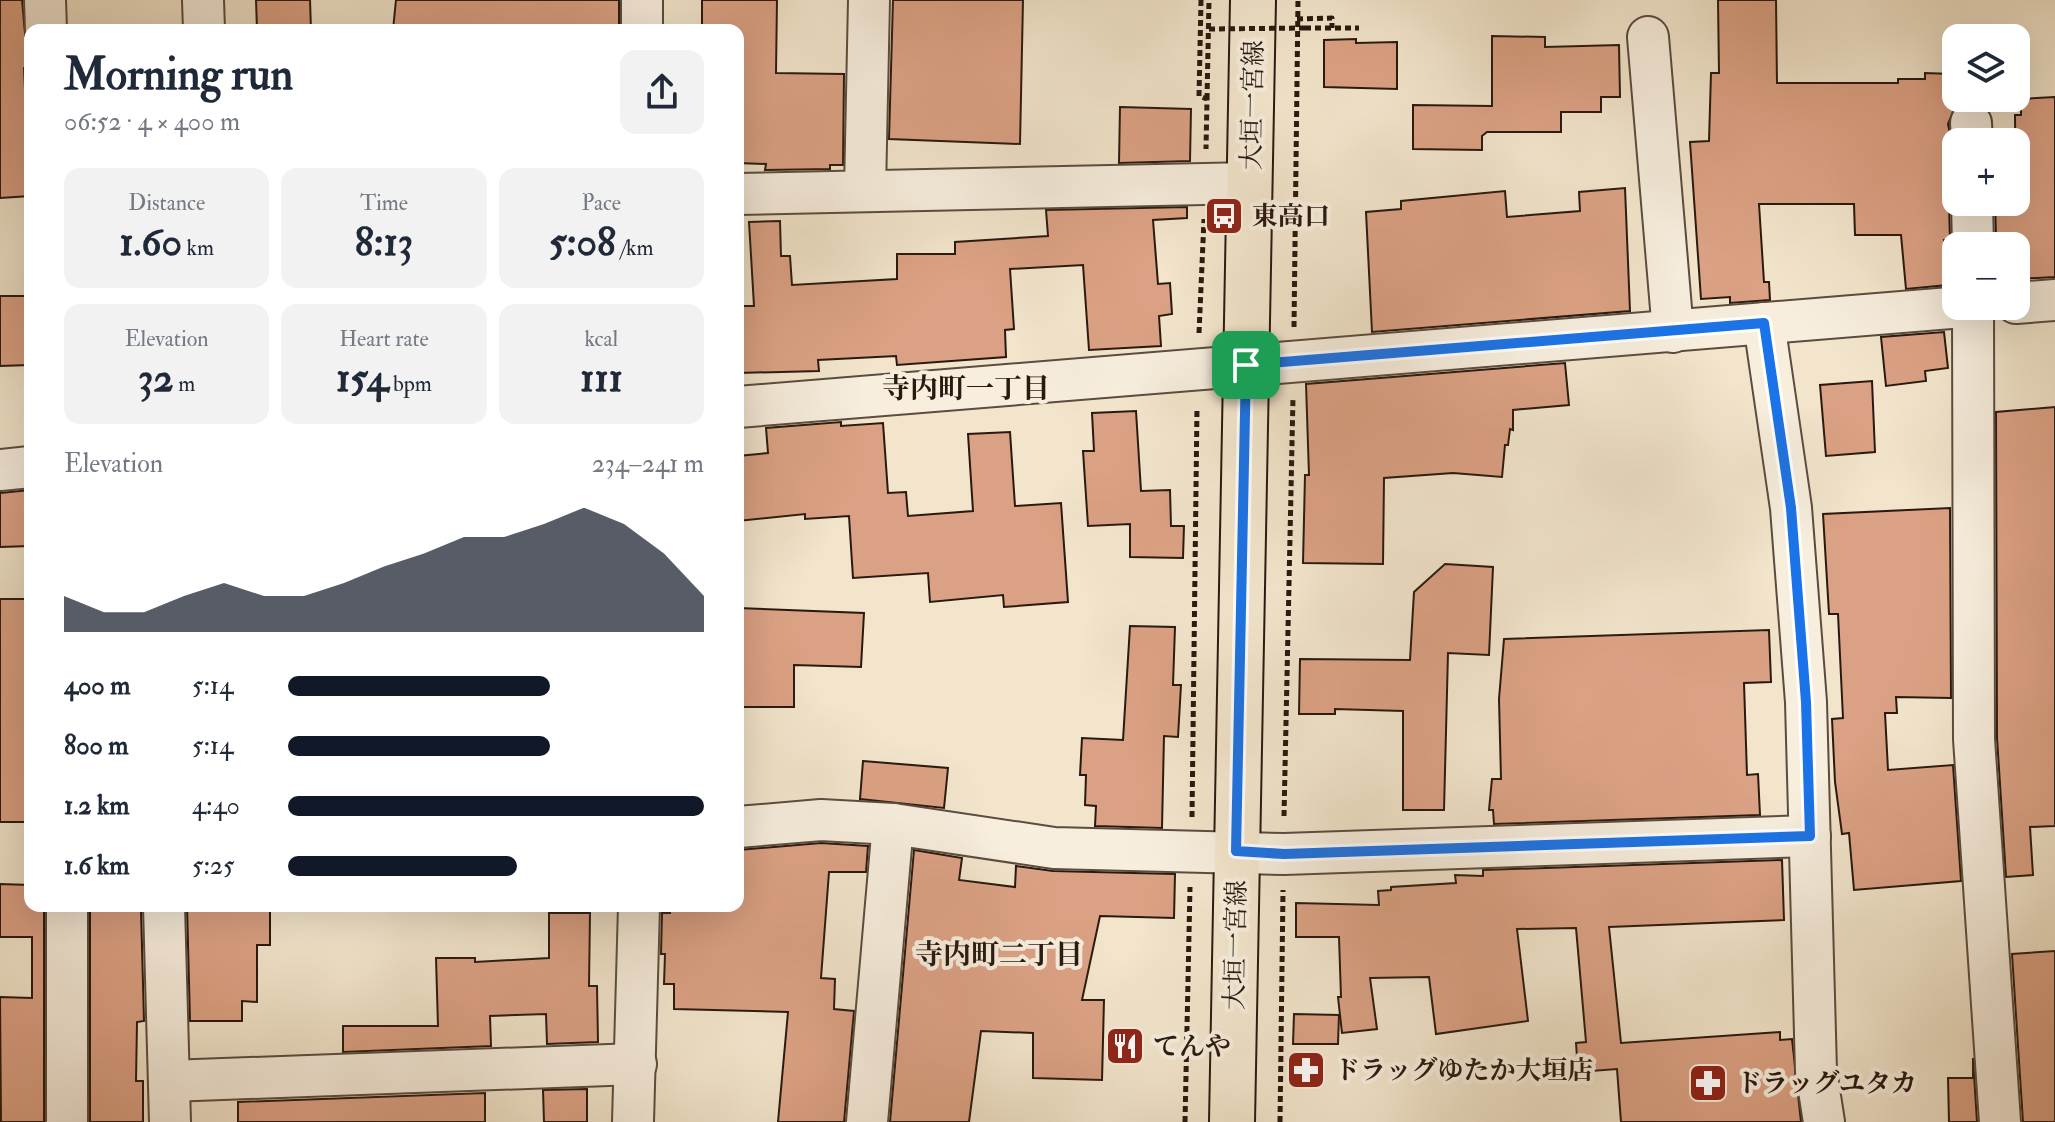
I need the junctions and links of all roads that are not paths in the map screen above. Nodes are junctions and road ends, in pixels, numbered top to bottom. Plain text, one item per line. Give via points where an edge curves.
1 (45, 0) edge
2 (203, 0) edge
3 (642, 0) edge
4 (869, 0) edge
5 (1253, 0) edge
6 (46, 24) edge
7 (204, 24) edge
8 (642, 24) edge
9 (1648, 37) dead end
10 (1251, 183) junction
11 (865, 190) junction
12 (744, 194) edge
13 (2055, 300) edge
14 (2030, 302) edge
15 (1942, 309) edge
16 (1974, 320) edge
17 (1764, 323) junction
18 (1673, 332) junction
19 (1246, 365) junction
20 (744, 407) edge
21 (24, 468) edge
22 (0, 470) edge
23 (893, 824) junction
24 (744, 826) edge
25 (1810, 836) junction
26 (1236, 851) junction
27 (67, 912) edge
28 (164, 912) edge
29 (639, 912) edge
30 (636, 1064) junction
31 (169, 1081) junction
32 (67, 1122) edge
33 (170, 1122) edge
34 (633, 1122) edge
35 (867, 1122) edge
36 (1232, 1122) edge
37 (1824, 1122) edge
38 (2000, 1122) edge

1 - 6 street
2 - 7 street
3 - 8 street
4 - 11 street
5 - 10 main road, 大垣一宮線
9 - 18 street
10 - 11 street
10 - 19 main road, 大垣一宮線
11 - 12 street
13 - 14 street
15 - 17 street
16 - 38 street via 1974,739
17 - 18 street
17 - 25 street via 1791,508
18 - 19 street
19 - 20 street
19 - 26 main road, 大垣一宮線
21 - 22 street
23 - 24 street via 821,820
23 - 26 street via 1054,848
23 - 35 street
25 - 26 street via 1284,854
25 - 37 street via 1816,1071
26 - 36 main road, 大垣一宮線
27 - 32 street
28 - 31 street
29 - 30 street
30 - 31 street
30 - 34 street
31 - 33 street

